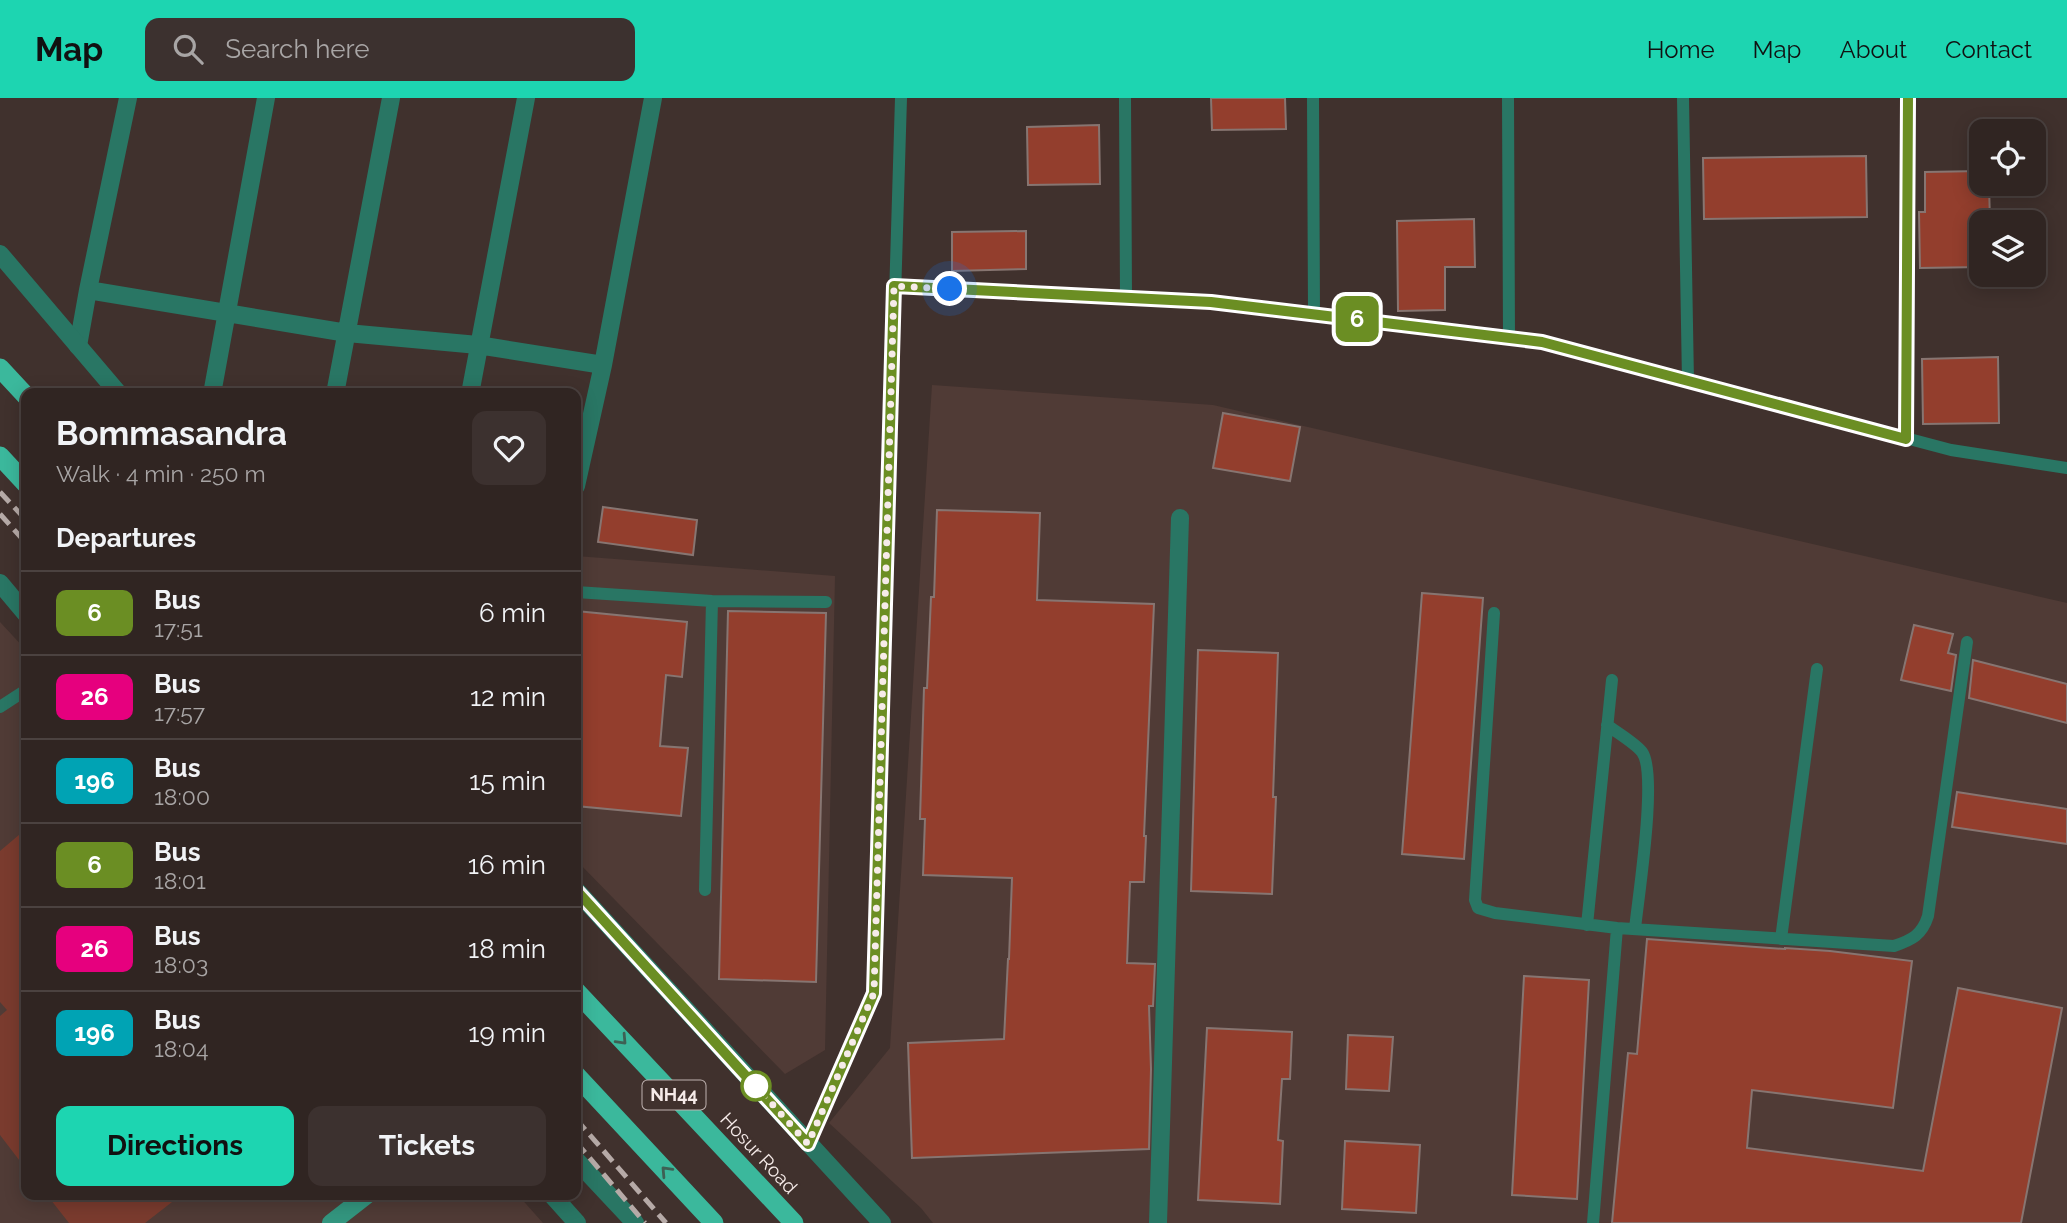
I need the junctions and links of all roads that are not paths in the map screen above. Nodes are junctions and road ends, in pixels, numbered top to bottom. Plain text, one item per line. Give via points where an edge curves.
1 (128, 98) edge
2 (266, 98) edge
3 (391, 98) edge
4 (526, 98) edge
5 (653, 98) edge
6 (901, 98) edge
7 (1125, 98) edge
8 (1313, 98) edge
9 (1508, 98) edge
10 (1683, 98) edge
11 (1908, 98) edge
12 (0, 254) edge
13 (894, 286) junction
14 (88, 290) junction
15 (1126, 298) junction
16 (227, 313) junction
17 (1314, 314) junction
18 (347, 333) junction
19 (1509, 338) junction
20 (478, 345) junction
21 (78, 346) junction
22 (603, 365) junction
23 (0, 368) edge
24 (1688, 381) junction
25 (114, 388) edge
26 (213, 388) edge
27 (336, 388) edge
28 (471, 388) edge
29 (21, 391) edge
30 (1906, 439) junction
31 (0, 456) edge
32 (581, 464) edge
33 (2067, 468) edge
34 (21, 479) edge
35 (1180, 518) dead end
36 (0, 583) edge
37 (581, 592) edge
38 (712, 601) junction
39 (826, 602) dead end
40 (21, 608) edge
41 (1494, 613) dead end
42 (1967, 642) dead end
43 (1817, 669) dead end
44 (1612, 680) dead end
45 (21, 693) edge
46 (0, 707) edge
47 (1607, 725) junction
48 (705, 890) dead end
49 (581, 895) edge
50 (1587, 925) junction
51 (1617, 928) junction
52 (1634, 929) junction
53 (1780, 939) junction
54 (581, 996) edge
55 (581, 1080) edge
56 (808, 1144) junction
57 (581, 1170) edge
58 (360, 1200) edge
59 (556, 1200) edge
60 (713, 1222) edge
61 (331, 1223) edge
62 (577, 1223) edge
63 (635, 1223) edge
64 (794, 1223) edge
65 (881, 1223) edge
66 (1158, 1223) edge
67 (1593, 1223) edge

1 - 14 street
2 - 16 street
3 - 18 street
4 - 20 street
5 - 22 street
6 - 13 lane
7 - 15 lane
8 - 17 lane
9 - 19 lane
10 - 24 lane
11 - 30 lane
12 - 21 street
13 - 15 lane
13 - 56 lane via 874,993
14 - 16 street
14 - 21 street
15 - 17 lane
16 - 18 street
16 - 26 street
17 - 19 lane
18 - 20 street
18 - 27 street
19 - 24 lane via 1542,342
20 - 22 street
20 - 28 street
21 - 25 street
22 - 32 street
23 - 29 highway
24 - 30 lane
30 - 33 lane
31 - 34 highway
35 - 66 street
36 - 40 street
37 - 38 lane
38 - 39 lane
38 - 48 lane
41 - 50 lane via 1475,900 1486,912
42 - 53 lane via 1923,931 1894,946
43 - 53 lane
44 - 47 lane
45 - 46 lane
47 - 50 lane
47 - 52 lane via 1642,752 1647,771 1648,802
49 - 56 street
50 - 51 lane
51 - 52 lane
51 - 67 lane
52 - 53 lane
54 -> 64 highway, Hosur Road / NH44
60 -> 55 highway, NH44
56 - 65 street
57 - 63 street
58 - 61 main road
59 - 62 street

